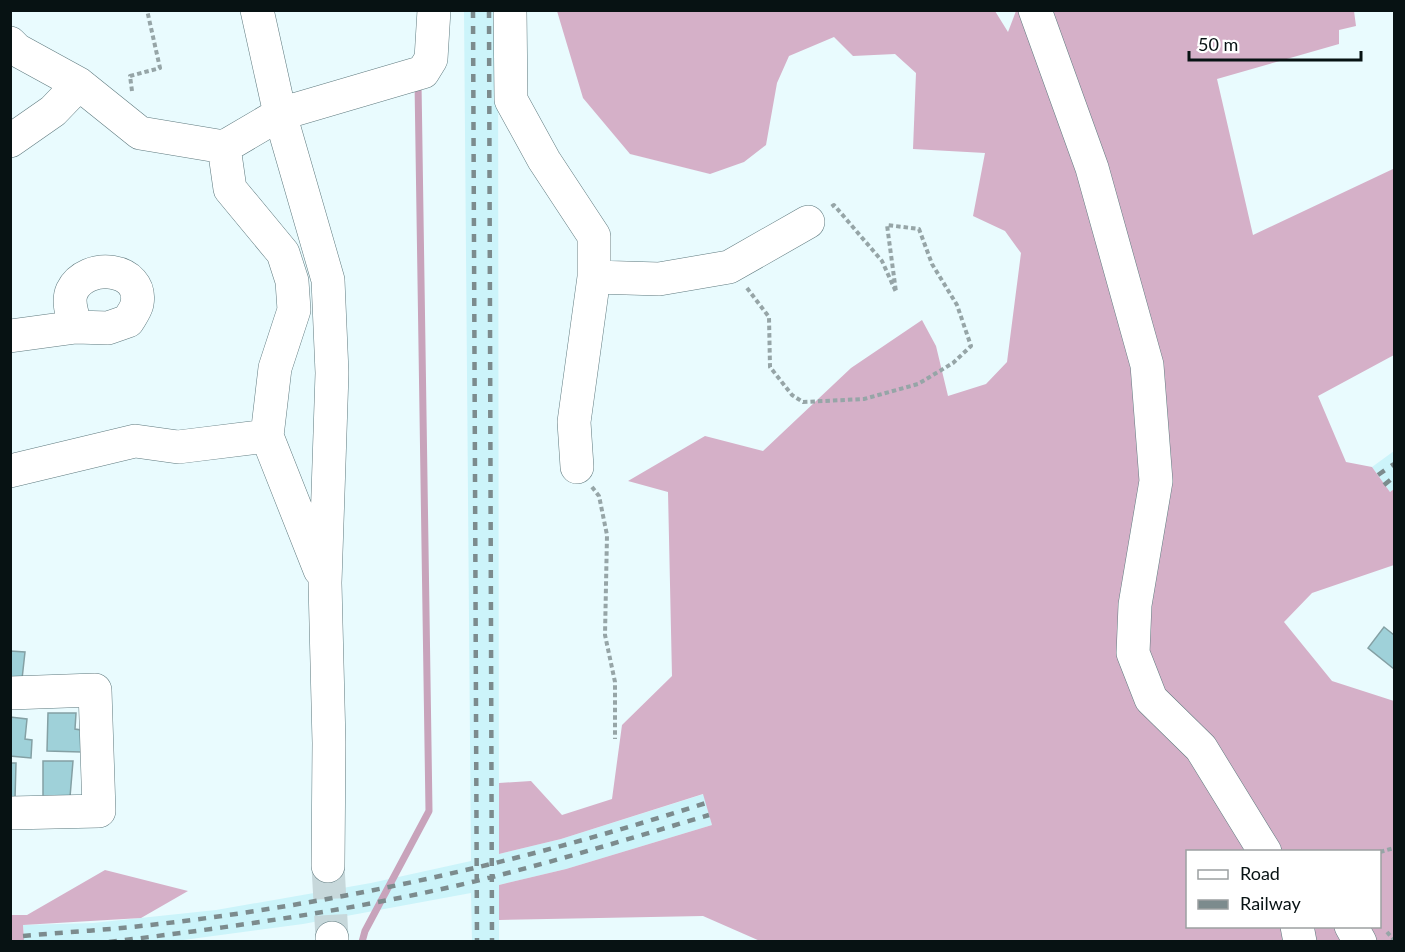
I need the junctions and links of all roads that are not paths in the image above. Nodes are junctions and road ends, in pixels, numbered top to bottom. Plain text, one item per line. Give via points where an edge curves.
1 (257, 10) edge
2 (434, 10) edge
3 (510, 10) edge
4 (1035, 10) edge
5 (13, 49) edge
6 (79, 84) junction
7 (280, 114) junction
8 (10, 141) edge
9 (224, 147) junction
10 (808, 222) road end
11 (594, 277) junction
12 (76, 327) dead end
13 (10, 336) edge
14 (267, 436) junction
15 (578, 467) dead end
16 (10, 471) edge
17 (325, 583) junction
18 (10, 693) edge
19 (10, 813) edge
20 (1264, 850) edge
21 (328, 866) tunnel mouth
22 (1353, 928) edge
23 (1360, 942) edge

1 - 7 street
2 - 7 street via 430,59 423,72
3 - 11 street via 511,100 561,189 594,236
4 - 20 street via 1092,168 1147,365 1156,481 1135,605 1133,653 1150,699 1202,748
5 - 6 street
6 - 8 street via 53,111
6 - 9 street via 140,133
7 - 9 street
7 - 17 street via 328,280 333,373
9 - 14 street via 230,189 283,253 292,280 294,310 275,368
10 - 11 street via 729,267 659,279
11 - 15 street via 574,422
12 - 13 street
14 - 16 street via 178,447 135,441
14 - 17 street
17 - 21 street
18 - 19 street via 95,690 99,811
22 - 23 street

